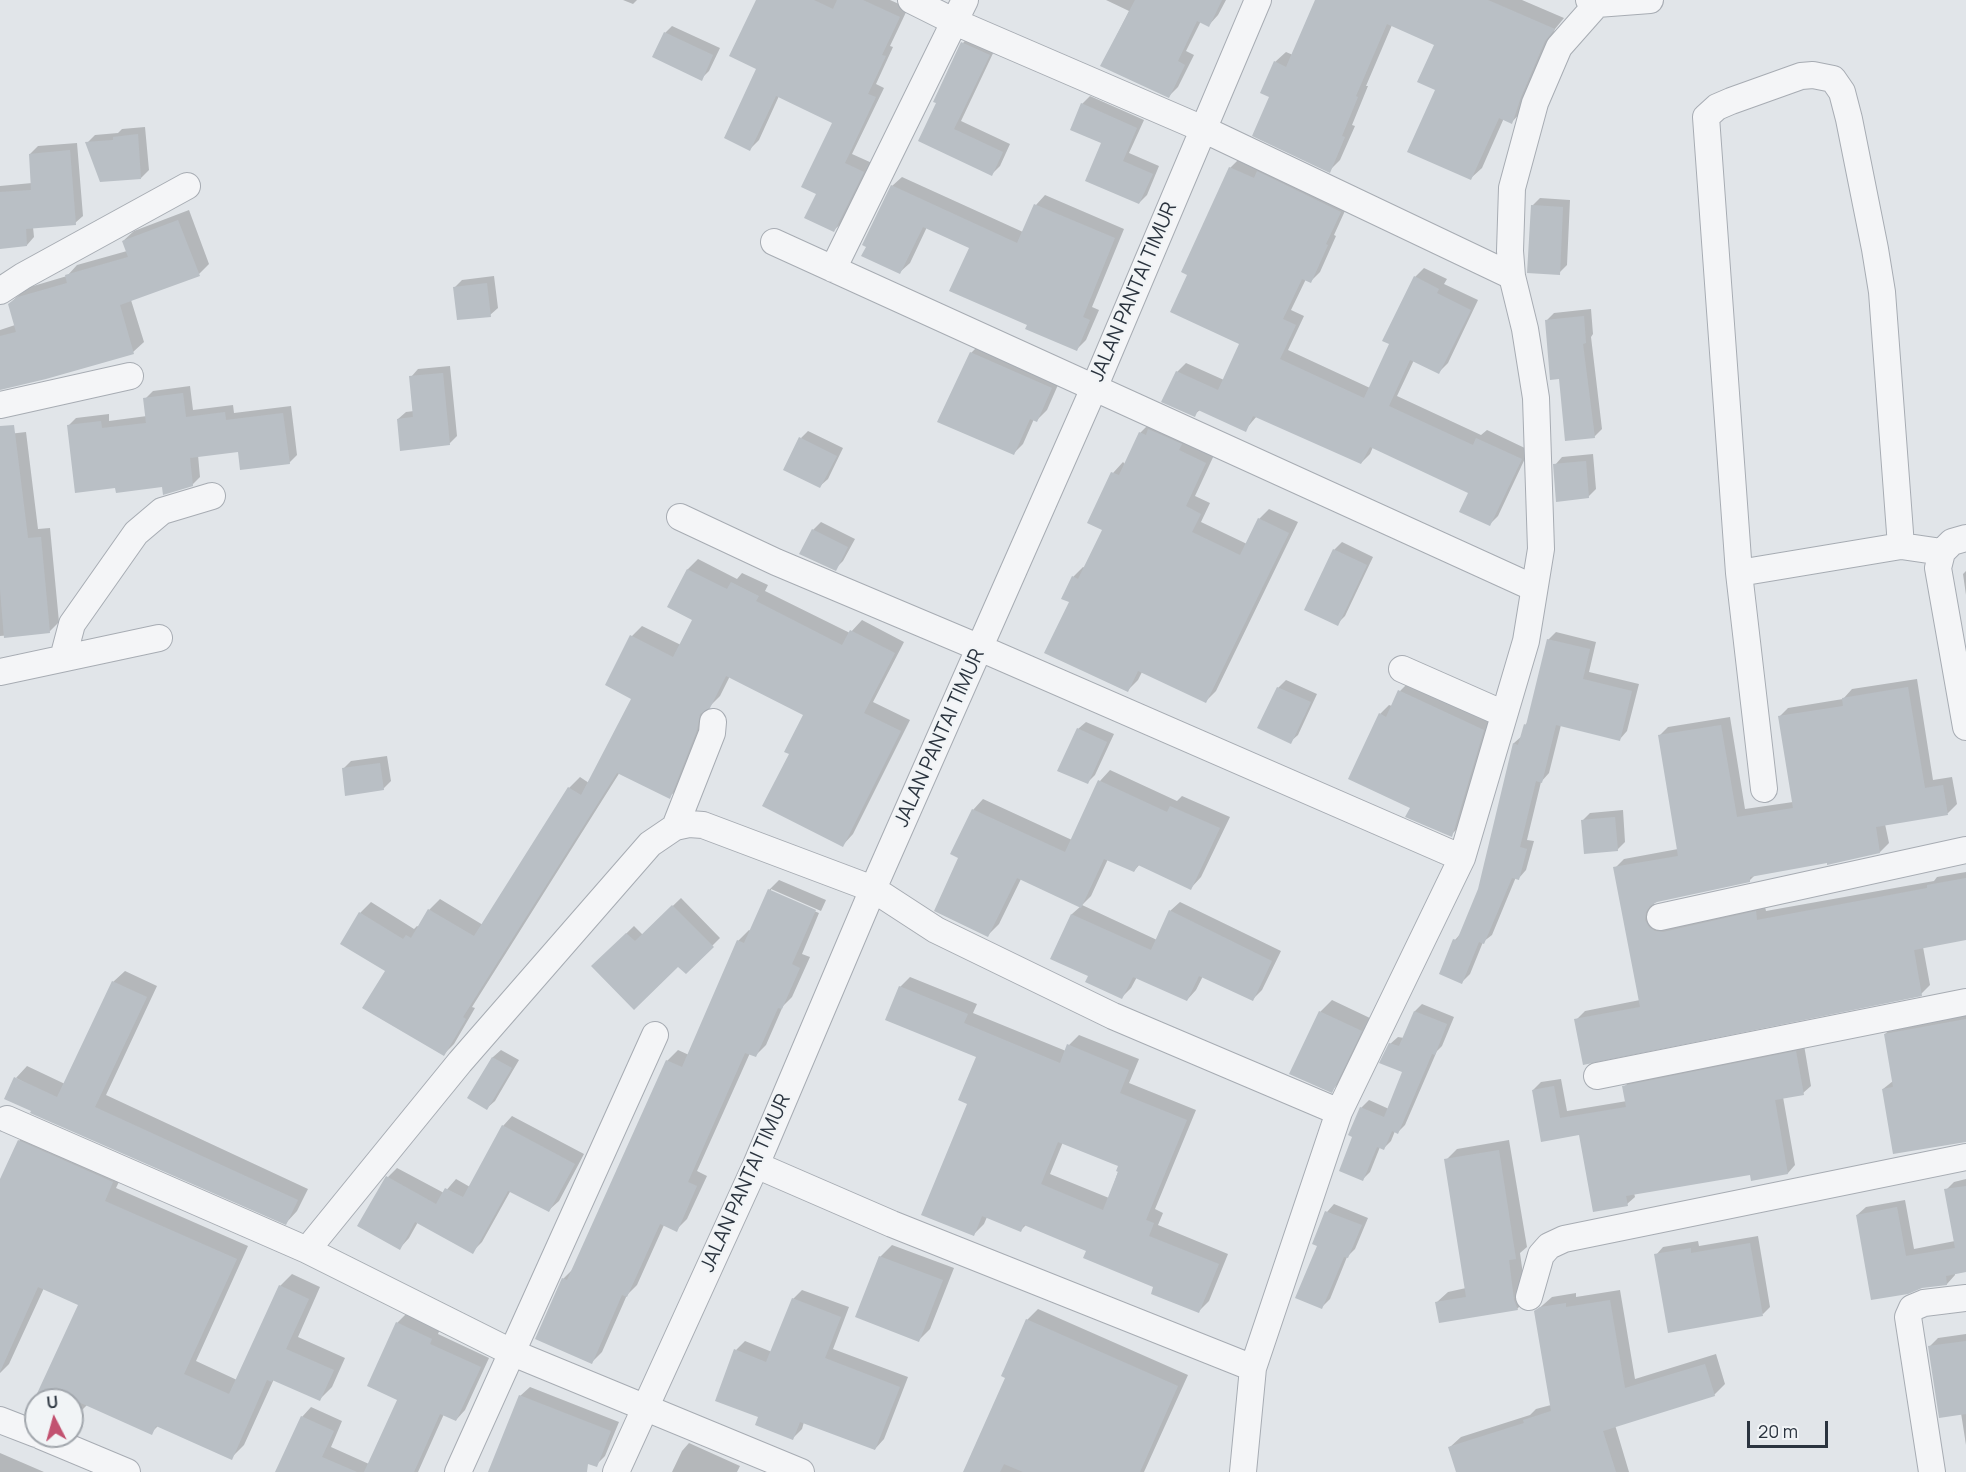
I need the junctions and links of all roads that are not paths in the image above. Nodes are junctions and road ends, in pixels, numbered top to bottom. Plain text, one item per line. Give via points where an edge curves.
1 (911, 0) edge
2 (1258, 0) edge
3 (1650, 0) edge
4 (1593, 2) edge
5 (960, 11) edge
6 (1203, 129) junction
7 (188, 186) dead end
8 (774, 242) dead end
9 (833, 269) junction
10 (1512, 276) junction
11 (0, 291) edge
12 (130, 376) dead end
13 (1094, 388) junction
14 (0, 405) edge
15 (212, 496) dead end
16 (681, 517) dead end
17 (1966, 538) edge
18 (1901, 546) junction
19 (1942, 552) junction
20 (1739, 573) junction
21 (1534, 588) junction
22 (159, 638) dead end
23 (980, 648) junction
24 (63, 658) junction
25 (1402, 669) dead end
26 (0, 672) edge
27 (1504, 714) junction
28 (713, 722) dead end
29 (1966, 727) edge
30 (1764, 789) dead end
31 (675, 827) junction
32 (1966, 850) edge
33 (1462, 858) junction
34 (873, 890) junction
35 (1660, 917) dead end
36 (1966, 1002) edge
37 (655, 1035) dead end
38 (1597, 1076) dead end
39 (1339, 1112) junction
40 (7, 1119) dead end
41 (1966, 1157) edge
42 (756, 1165) junction
43 (308, 1250) junction
44 (1529, 1297) dead end
45 (1966, 1298) edge
46 (513, 1353) junction
47 (1253, 1368) junction
48 (645, 1407) junction
49 (0, 1420) edge
50 (24, 1429) edge
51 (70, 1448) edge
52 (127, 1472) edge
53 (458, 1472) edge
54 (616, 1472) edge
55 (801, 1472) edge
56 (1243, 1472) edge
57 (1932, 1472) edge

1 - 5 street
2 - 6 street, JALAN PANTAI TIMUR
3 - 4 street
4 - 10 street via 1559,47 1535,103 1512,188
5 - 6 street
5 - 9 street
6 - 10 street
6 - 13 street, JALAN PANTAI TIMUR
7 - 11 street
8 - 9 street
9 - 13 street
10 - 21 street via 1536,398 1541,549
12 - 14 street
13 - 21 street
13 - 23 street, JALAN PANTAI TIMUR
15 - 24 street via 162,511 136,533 72,624
16 - 23 street via 776,562
17 - 19 street via 1952,542
18 - 19 street
18 - 20 street
18 - 20 street via 1882,292 1847,111 1842,92 1833,79 1801,76 1717,107 1706,117
19 - 29 street via 1938,568
20 - 30 street
21 - 27 street via 1526,641
22 - 24 street
23 - 33 street
23 - 34 street, JALAN PANTAI TIMUR
24 - 26 street
25 - 27 street
27 - 33 street
28 - 31 street
31 - 34 street via 703,825
31 - 43 street via 650,844 460,1062
32 - 35 street
33 - 39 street
34 - 39 street via 936,930 1093,1006
34 - 42 street, JALAN PANTAI TIMUR
36 - 38 street
37 - 46 street
39 - 47 street
40 - 43 street
41 - 44 street via 1564,1239 1541,1255
42 - 47 street
42 - 48 street, JALAN PANTAI TIMUR
43 - 46 street
45 - 57 street via 1924,1303 1912,1308 1908,1317
46 - 48 street
46 - 53 street
47 - 56 street
48 - 54 street, JALAN PANTAI TIMUR
48 - 55 street
49 - 50 street
51 - 52 street

